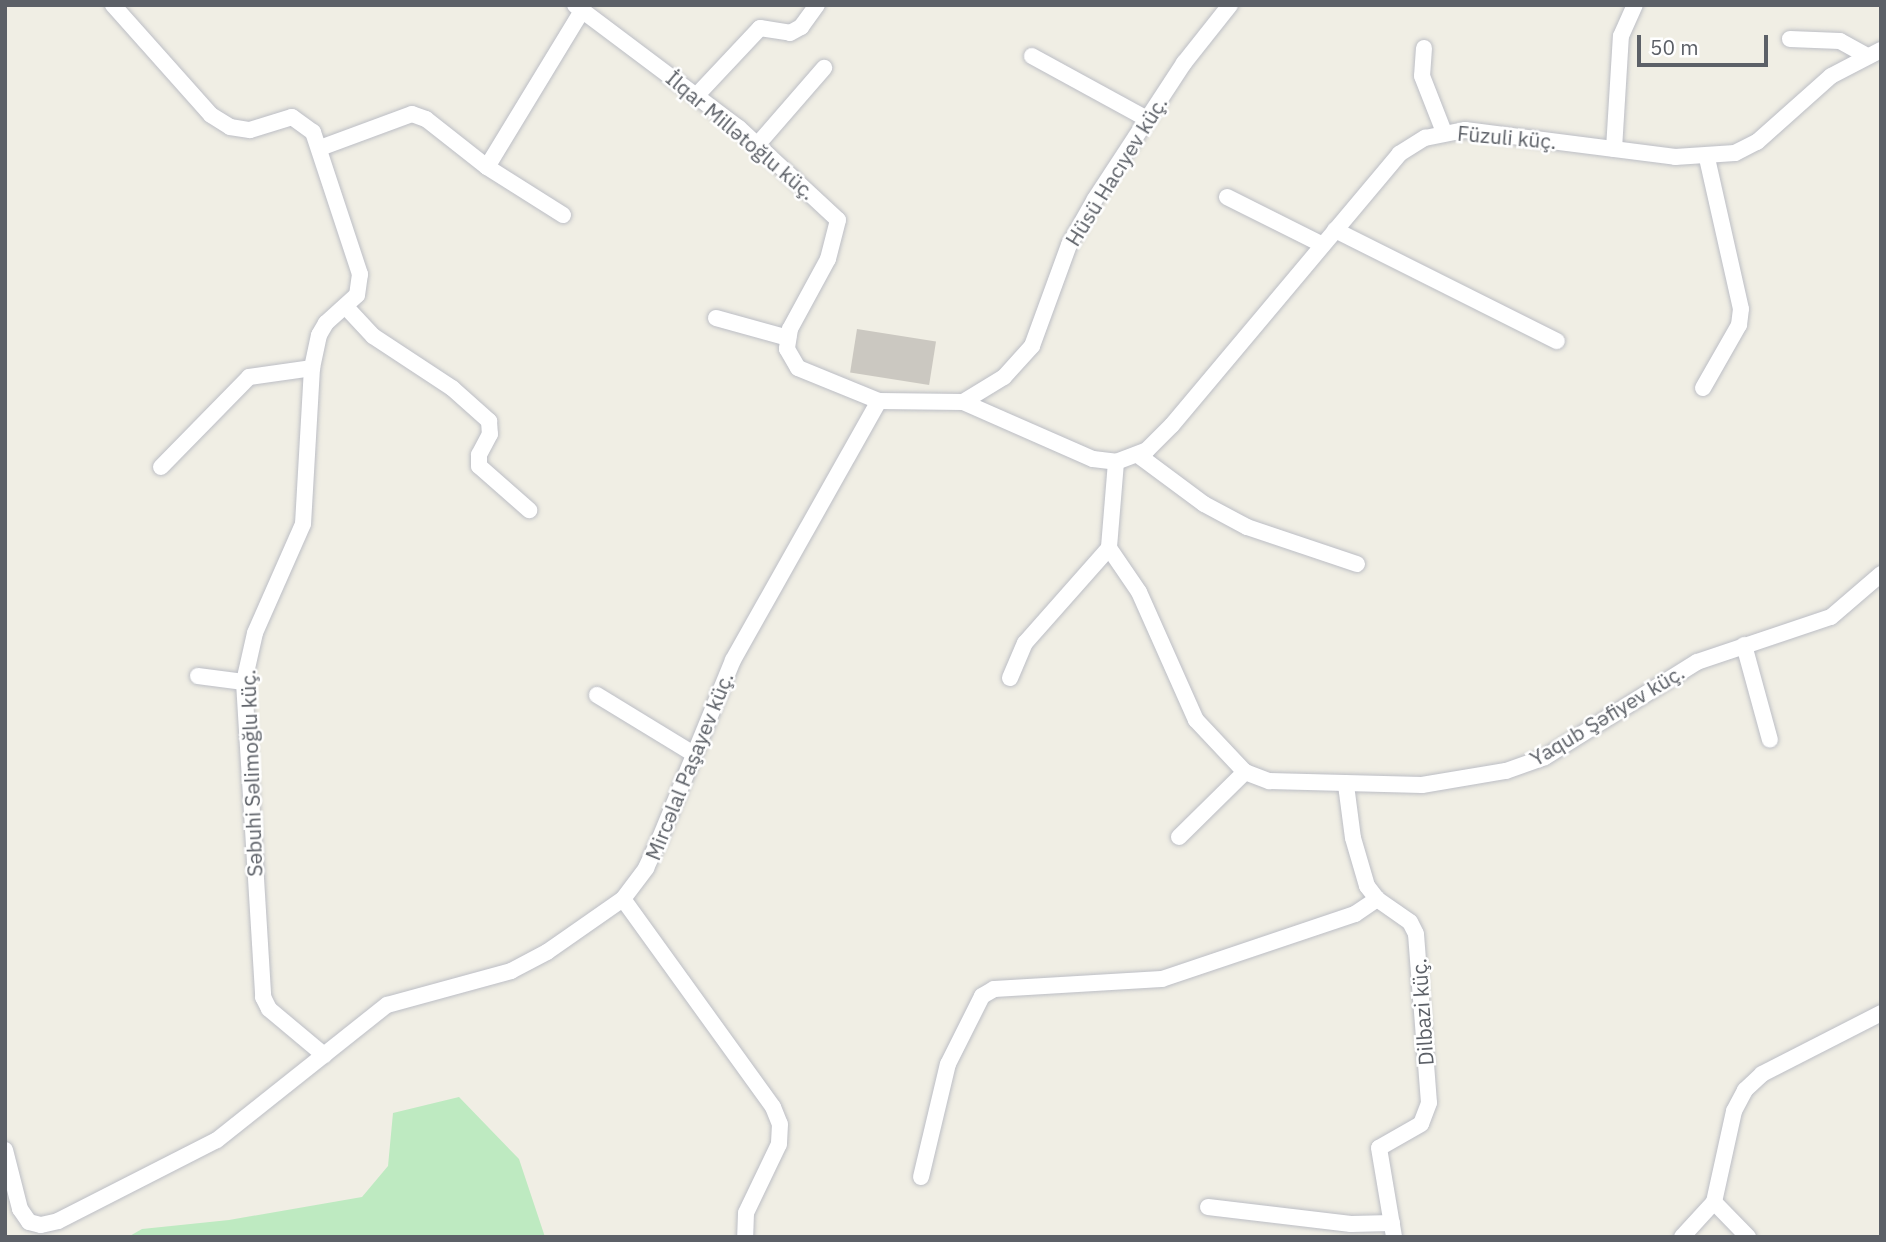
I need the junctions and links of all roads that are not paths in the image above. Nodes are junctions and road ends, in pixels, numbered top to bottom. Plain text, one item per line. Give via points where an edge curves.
1 (113, 5) edge
2 (817, 5) edge
3 (1230, 5) edge
4 (1635, 5) edge
5 (579, 8) edge
6 (1790, 39) dead end
7 (1424, 48) dead end
8 (1873, 52) edge
9 (1032, 56) dead end
10 (824, 68) dead end
11 (697, 95) junction
12 (1147, 119) junction
13 (1444, 132) junction
14 (758, 144) junction
15 (320, 148) junction
16 (1614, 149) junction
17 (1707, 158) junction
18 (487, 167) junction
19 (1227, 197) dead end
20 (563, 215) dead end
21 (1335, 230) junction
22 (1323, 245) junction
23 (346, 307) junction
24 (716, 318) dead end
25 (788, 338) junction
26 (1557, 341) dead end
27 (312, 368) junction
28 (1703, 388) dead end
29 (878, 401) junction
30 (963, 402) junction
31 (1138, 455) junction
32 (1116, 462) junction
33 (161, 467) dead end
34 (528, 510) dead end
35 (1109, 548) junction
36 (1357, 564) dead end
37 (1881, 574) edge
38 (1744, 645) junction
39 (198, 676) dead end
40 (1010, 678) dead end
41 (244, 682) junction
42 (597, 695) dead end
43 (1770, 740) dead end
44 (692, 753) junction
45 (1245, 772) junction
46 (1346, 785) junction
47 (1179, 837) dead end
48 (623, 899) junction
49 (1377, 899) junction
50 (1881, 1013) edge
51 (324, 1055) junction
52 (5, 1150) edge
53 (921, 1177) dead end
54 (1714, 1202) junction
55 (1208, 1207) dead end
56 (1393, 1230) edge
57 (745, 1237) edge
58 (1682, 1237) edge
59 (1748, 1237) edge

1 - 15 street, Səbuhi Səlimoğlu küç. via 211,115 230,127 250,130 292,117 313,132
2 - 11 street via 801,27 790,33 760,28
3 - 12 street, Hüsü Hacıyev küç.
4 - 16 street via 1621,36
5 - 11 street, İlqar Millətoğlu küç.
5 - 18 street
6 - 8 street via 1840,41
7 - 13 street via 1422,76
8 - 17 street, Füzuli küç. via 1832,76 1757,142 1735,153
9 - 12 street
10 - 14 street
11 - 14 street, İlqar Millətoğlu küç.
12 - 30 street, Hüsü Hacıyev küç. via 1069,245 1032,346 1004,377
13 - 16 street, Füzuli küç. via 1465,130
13 - 21 street, Füzuli küç. via 1399,154
14 - 25 street, İlqar Millətoğlu küç. via 838,220 836,242
15 - 18 street via 412,114 426,119
15 - 23 street, Səbuhi Səlimoğlu küç. via 360,274 360,286
16 - 17 street, Füzuli küç.
17 - 28 street via 1741,309 1739,325
18 - 20 street
19 - 22 street
21 - 22 street, Füzuli küç.
21 - 26 street
22 - 31 street, Füzuli küç. via 1172,425
23 - 27 street, Səbuhi Səlimoğlu küç. via 322,329
23 - 34 street via 373,336 452,388 489,421 490,434 479,455 480,466
24 - 25 street
25 - 29 street via 786,349 798,368
27 - 33 street via 259,372 249,377
27 - 41 street, Səbuhi Səlimoğlu küç. via 303,524 255,633
29 - 30 street
29 - 44 street, Mircəlal Paşayev küç. via 733,660
30 - 32 street via 1093,458
31 - 32 street, Füzuli küç.
31 - 36 street via 1204,504 1247,527
32 - 35 street
35 - 40 street via 1025,643
35 - 45 street, Yaqub Şəfiyev küç. via 1139,592 1196,720
37 - 38 street, Yaqub Şəfiyev küç. via 1830,617
38 - 43 street
38 - 46 street, Yaqub Şəfiyev küç. via 1697,662 1545,757 1506,771 1422,785
39 - 41 street
41 - 51 street, Səbuhi Səlimoğlu küç. via 263,997 269,1009
42 - 44 street
44 - 48 street, Mircəlal Paşayev küç. via 646,868
45 - 46 street, Yaqub Şəfiyev küç. via 1269,782
45 - 47 street
46 - 49 street, Dilbazi küç. via 1359,863
48 - 51 street, Mircəlal Paşayev küç. via 511,971 387,1005
48 - 57 street via 773,1107 780,1125 779,1144 746,1213
49 - 53 street via 1355,914 1162,979 994,989 982,996 948,1064
49 - 56 street, Dilbazi küç. via 1410,922 1416,934 1429,1103 1421,1124 1379,1148
50 - 54 street via 1762,1074 1745,1090 1734,1111
51 - 52 street, Mircəlal Paşayev küç. via 217,1140 58,1221 29,1222 20,1209
54 - 58 street
54 - 59 street
55 - 56 street

